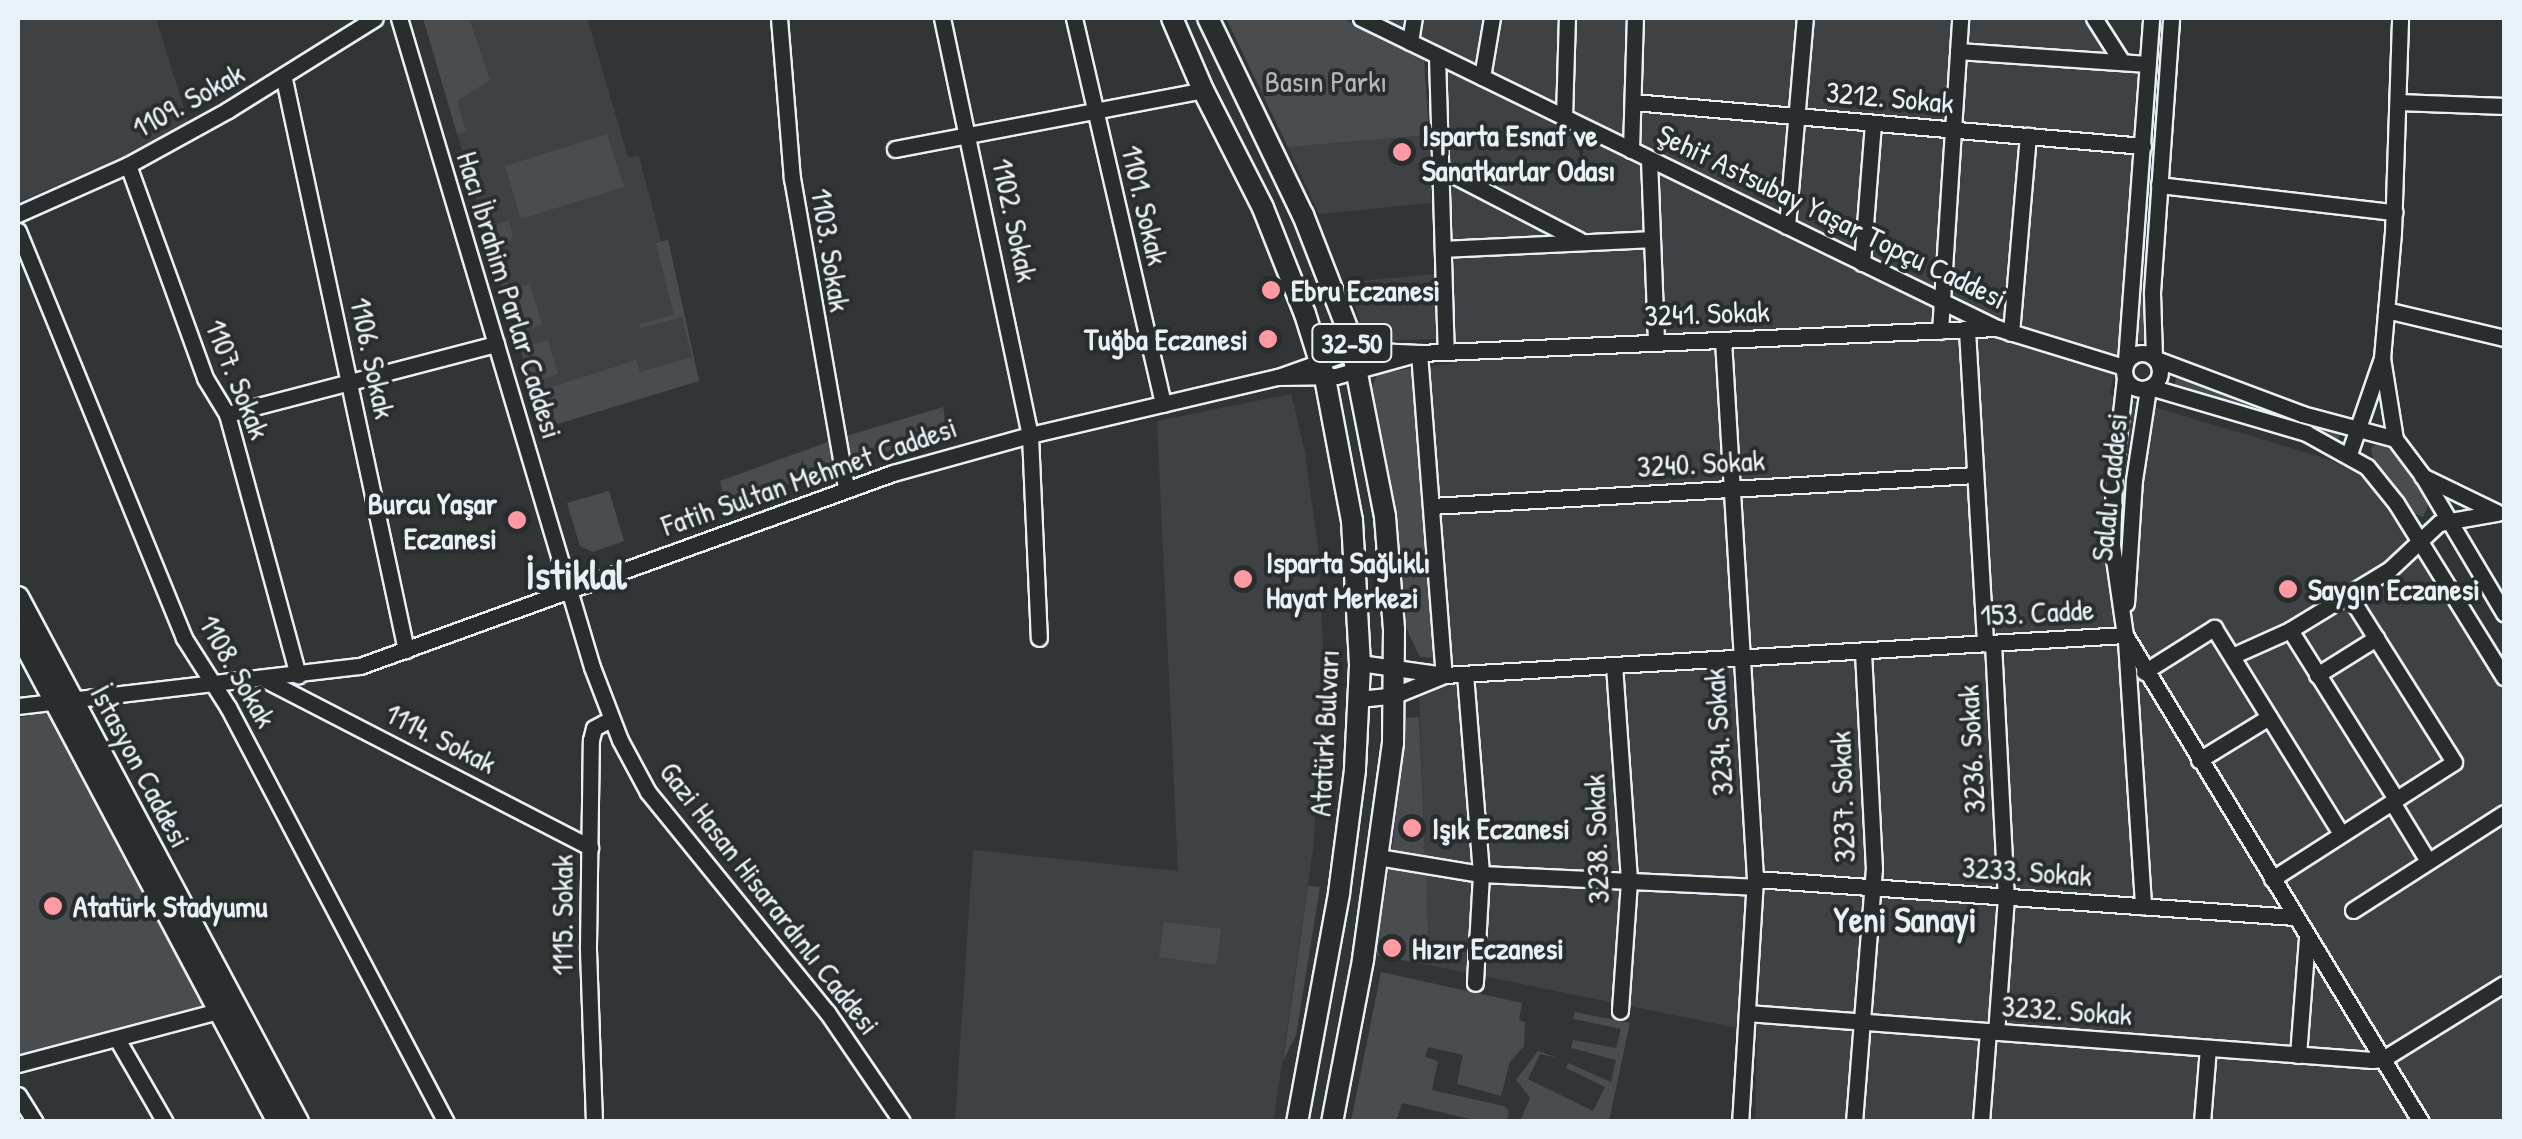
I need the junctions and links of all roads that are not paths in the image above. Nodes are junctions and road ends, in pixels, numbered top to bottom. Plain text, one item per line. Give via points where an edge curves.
1 (375, 18) edge
2 (399, 18) edge
3 (778, 18) edge
4 (942, 18) edge
5 (1074, 18) edge
6 (1172, 18) edge
7 (1208, 18) edge
8 (1361, 18) edge
9 (1414, 18) edge
10 (1492, 18) edge
11 (1567, 18) edge
12 (1635, 18) edge
13 (1806, 18) edge
14 (1960, 18) edge
15 (2094, 18) edge
16 (2151, 18) edge
17 (2171, 18) edge
18 (2400, 18) edge
19 (1410, 42) junction
20 (1958, 51) junction
21 (1437, 56) junction
22 (2122, 62) junction
23 (2148, 64) junction
24 (1482, 78) junction
25 (284, 79) junction
26 (1202, 90) junction
27 (1633, 102) junction
28 (2398, 102) junction
29 (2504, 106) edge
30 (1094, 111) junction
31 (1797, 116) junction
32 (1564, 118) junction
33 (1872, 123) junction
34 (1953, 130) junction
35 (969, 135) junction
36 (2028, 136) junction
37 (2143, 146) junction
38 (894, 148) dead end
39 (1631, 150) junction
40 (1649, 159) junction
41 (128, 165) junction
42 (1440, 168) junction
43 (2160, 186) junction
44 (2394, 212) junction
45 (18, 214) edge
46 (1787, 226) junction
47 (18, 231) edge
48 (1652, 239) junction
49 (1583, 242) junction
50 (1443, 249) junction
51 (1862, 263) junction
52 (1942, 302) junction
53 (2386, 310) junction
54 (1940, 330) junction
55 (1967, 330) junction
56 (2004, 330) junction
57 (2504, 338) edge
58 (1723, 340) junction
59 (1656, 343) junction
60 (496, 344) junction
61 (1446, 352) junction
62 (1419, 353) junction
63 (2155, 358) junction
64 (2382, 358) junction
65 (1356, 360) junction
66 (1322, 368) junction
67 (2125, 369) junction
68 (351, 384) junction
69 (2149, 387) junction
70 (1163, 404) junction
71 (227, 414) junction
72 (2361, 428) junction
73 (1030, 435) junction
74 (2395, 440) junction
75 (2349, 454) junction
76 (1975, 474) junction
77 (2422, 475) junction
78 (846, 488) junction
79 (1731, 489) junction
80 (1431, 506) junction
81 (2501, 513) edge
82 (2448, 519) junction
83 (2419, 539) junction
84 (569, 589) junction
85 (2349, 594) junction
86 (18, 598) edge
87 (2504, 613) edge
88 (2290, 630) junction
89 (18, 632) edge
90 (2125, 635) junction
91 (1040, 638) dead end
92 (2376, 638) junction
93 (1989, 643) junction
94 (406, 650) junction
95 (1862, 650) junction
96 (2232, 656) junction
97 (1741, 658) junction
98 (1360, 663) junction
99 (1395, 665) junction
100 (1614, 665) junction
101 (2144, 672) junction
102 (1464, 674) junction
103 (1444, 675) junction
104 (2318, 675) junction
105 (298, 676) junction
106 (2504, 677) edge
107 (266, 680) junction
108 (214, 685) junction
109 (1394, 695) junction
110 (62, 699) junction
111 (1360, 699) junction
112 (18, 706) edge
113 (2269, 717) junction
114 (611, 720) junction
115 (2198, 760) junction
116 (2394, 800) junction
117 (2504, 813) edge
118 (2342, 834) junction
119 (590, 847) junction
120 (1378, 857) junction
121 (2428, 862) junction
122 (1481, 874) junction
123 (2272, 879) junction
124 (1628, 881) junction
125 (1754, 883) junction
126 (1873, 888) junction
127 (2006, 897) junction
128 (2142, 906) junction
129 (2353, 910) dead end
130 (2295, 917) junction
131 (2308, 937) junction
132 (1475, 983) dead end
133 (2504, 984) edge
134 (220, 1011) junction
135 (1620, 1012) dead end
136 (1746, 1013) junction
137 (1862, 1022) junction
138 (1992, 1032) junction
139 (117, 1038) junction
140 (2208, 1048) junction
141 (2298, 1055) junction
142 (2382, 1059) junction
143 (18, 1064) edge
144 (18, 1094) edge
145 (1334, 1119) edge
146 (1297, 1121) edge
147 (35, 1122) edge
148 (165, 1122) edge
149 (278, 1122) edge
150 (298, 1122) edge
151 (446, 1122) edge
152 (594, 1122) edge
153 (902, 1122) edge
154 (1740, 1122) edge
155 (1854, 1122) edge
156 (1980, 1122) edge
157 (2202, 1122) edge
158 (2421, 1122) edge

1 - 25 street, 1109. Sokak
2 - 60 street, Hacı İbrahim Parlar Caddesi
3 - 78 street, 1103. Sokak via 797,217
4 - 35 street, 1102. Sokak
5 - 30 street, 1101. Sokak
6 - 26 main road, Atatürk Bulvarı / 32-50
7 - 65 main road, 32-50 via 1303,215
8 - 19 street, Şehit Astsubay Yaşar Topçu Caddesi
9 - 19 street
10 - 24 street
11 - 32 street
12 - 27 street
13 - 31 street
14 - 20 street
15 - 22 street
16 - 23 street, Salalı Caddesi
17 - 43 street
18 - 28 street
19 - 21 street, Şehit Astsubay Yaşar Topçu Caddesi
20 - 22 street
20 - 34 street
21 - 24 street, Şehit Astsubay Yaşar Topçu Caddesi
21 - 42 street
22 - 23 street
23 - 37 street, Salalı Caddesi
24 - 32 street, Şehit Astsubay Yaşar Topçu Caddesi
25 - 41 street, 1109. Sokak
25 - 68 street, 1106. Sokak
26 - 30 street
26 - 66 main road, Atatürk Bulvarı / 32-50 via 1274,234
27 - 31 street, 3212. Sokak
27 - 39 street
28 - 29 street
28 - 44 street
30 - 35 street
30 - 70 street, 1101. Sokak
31 - 33 street, 3212. Sokak
31 - 46 street
32 - 39 street, Şehit Astsubay Yaşar Topçu Caddesi
33 - 34 street, 3212. Sokak
33 - 51 street
34 - 36 street, 3212. Sokak
34 - 52 street
35 - 38 street
35 - 73 street, 1102. Sokak
36 - 37 street, 3212. Sokak
36 - 56 street
37 - 67 street, Salalı Caddesi
39 - 40 street, Şehit Astsubay Yaşar Topçu Caddesi
40 - 46 street, Şehit Astsubay Yaşar Topçu Caddesi
40 - 48 street
41 - 45 street, 1109. Sokak
41 - 71 street, 1107. Sokak via 205,378
42 - 49 street
42 - 50 street
43 - 44 street
43 - 63 street
44 - 53 street
46 - 51 street, Şehit Astsubay Yaşar Topçu Caddesi
47 - 108 street, 1108. Sokak via 184,638
48 - 49 street
48 - 59 street
49 - 50 street
50 - 61 street
51 - 52 street, Şehit Astsubay Yaşar Topçu Caddesi
52 - 54 street
52 - 56 street, Şehit Astsubay Yaşar Topçu Caddesi
53 - 57 street
53 - 64 street
54 - 55 street, 3241. Sokak
54 - 58 street, 3241. Sokak
55 - 56 street, 3241. Sokak
55 - 76 street, 3236. Sokak
56 - 67 street, Şehit Astsubay Yaşar Topçu Caddesi
58 - 59 street, 3241. Sokak
58 - 79 street, 3234. Sokak
59 - 61 street, 3241. Sokak
60 - 68 street
60 - 84 street, Hacı İbrahim Parlar Caddesi
61 - 62 street, 3241. Sokak
62 - 65 street, 3241. Sokak
62 - 80 street
63 - 67 street via 2142,352
63 - 69 street via 2160,374
63 - 72 street via 2286,409
64 - 72 street
64 - 74 street
65 - 66 street, 3241. Sokak
65 - 99 main road, 32-50 via 1384,517
66 - 70 street, Fatih Sultan Mehmet Caddesi
66 - 98 main road, Atatürk Bulvarı / 32-50 via 1352,521
67 - 69 street via 2133,387
67 - 90 street, Salalı Caddesi via 2112,545
68 - 71 street
68 - 94 street, 1106. Sokak
69 - 75 street via 2294,429
69 - 90 street, Salalı Caddesi via 2134,480
70 - 73 street, Fatih Sultan Mehmet Caddesi
71 - 105 street, 1107. Sokak
72 - 74 street
72 - 75 street
73 - 78 street, Fatih Sultan Mehmet Caddesi
73 - 91 street, 1102. Sokak
74 - 77 street
75 - 83 street via 2376,475
76 - 79 street, 3240. Sokak
76 - 93 street, 3236. Sokak
77 - 81 street
77 - 82 street
78 - 84 street, Fatih Sultan Mehmet Caddesi
79 - 80 street, 3240. Sokak
79 - 97 street, 3234. Sokak
80 - 103 street
81 - 82 street
82 - 83 street
82 - 87 street
83 - 85 street via 2390,569
83 - 106 street
84 - 94 street, Fatih Sultan Mehmet Caddesi
84 - 114 street, Gazi Hasan Hisarardınlı Caddesi
85 - 88 street
85 - 92 street
86 - 110 main road, İstasyon Caddesi
88 - 96 street
88 - 104 street
89 - 110 main road, İstasyon Caddesi
90 - 93 street, 153. Cadde
90 - 101 street, 153. Cadde
90 - 128 street
92 - 104 street
92 - 116 street via 2454,762
93 - 95 street, 153. Cadde
93 - 127 street, 3236. Sokak
94 - 105 street, Fatih Sultan Mehmet Caddesi
95 - 97 street, 153. Cadde
95 - 126 street, 3237. Sokak
96 - 101 street via 2214,628
96 - 113 street
97 - 100 street, 153. Cadde
97 - 125 street, 3234. Sokak
98 - 99 street
98 - 111 main road, Atatürk Bulvarı / 32-50
99 - 103 street
99 - 109 main road, 32-50
100 - 102 street, 153. Cadde
100 - 124 street, 3238. Sokak
101 - 115 street, 153. Cadde
102 - 103 street, 153. Cadde
102 - 122 street
103 - 109 street
104 - 116 street
105 - 107 street, Fatih Sultan Mehmet Caddesi
107 - 108 street, Fatih Sultan Mehmet Caddesi
107 - 119 street, 1114. Sokak
108 - 110 street, Fatih Sultan Mehmet Caddesi
108 - 151 street, 1108. Sokak
109 - 111 street
109 - 120 main road, 32-50
110 - 112 street, Fatih Sultan Mehmet Caddesi
110 - 134 main road, İstasyon Caddesi
110 - 150 main road, İstasyon Caddesi
111 - 146 main road, Atatürk Bulvarı / 32-50 via 1343,866
113 - 115 street
113 - 118 street
114 - 119 street, 1115. Sokak via 592,733
114 - 153 street, Gazi Hasan Hisarardınlı Caddesi via 648,792 827,1012
115 - 123 street, 153. Cadde
116 - 118 street
116 - 121 street
117 - 121 street
118 - 123 street
119 - 152 street, 1115. Sokak
120 - 122 street, 3233. Sokak
120 - 145 main road, 32-50
121 - 129 street
122 - 124 street, 3233. Sokak
122 - 132 street
123 - 130 street, 153. Cadde
124 - 125 street, 3233. Sokak
124 - 135 street, 3238. Sokak
125 - 126 street, 3233. Sokak
125 - 136 street, 3234. Sokak
126 - 127 street, 3233. Sokak
126 - 137 street, 3237. Sokak
127 - 128 street, 3233. Sokak
127 - 138 street, 3236. Sokak
128 - 130 street, 3233. Sokak
130 - 131 street, 153. Cadde
131 - 141 street
131 - 142 street, 153. Cadde
133 - 142 street
134 - 139 street
134 - 149 main road, İstasyon Caddesi
136 - 137 street, 3232. Sokak
136 - 154 street, 3234. Sokak
137 - 138 street, 3232. Sokak
137 - 155 street, 3237. Sokak
138 - 140 street, 3232. Sokak
138 - 156 street, 3236. Sokak
139 - 143 street
139 - 148 street
140 - 141 street, 3232. Sokak
140 - 157 street
141 - 142 street, 3232. Sokak
142 - 158 street, 153. Cadde
144 - 147 street

